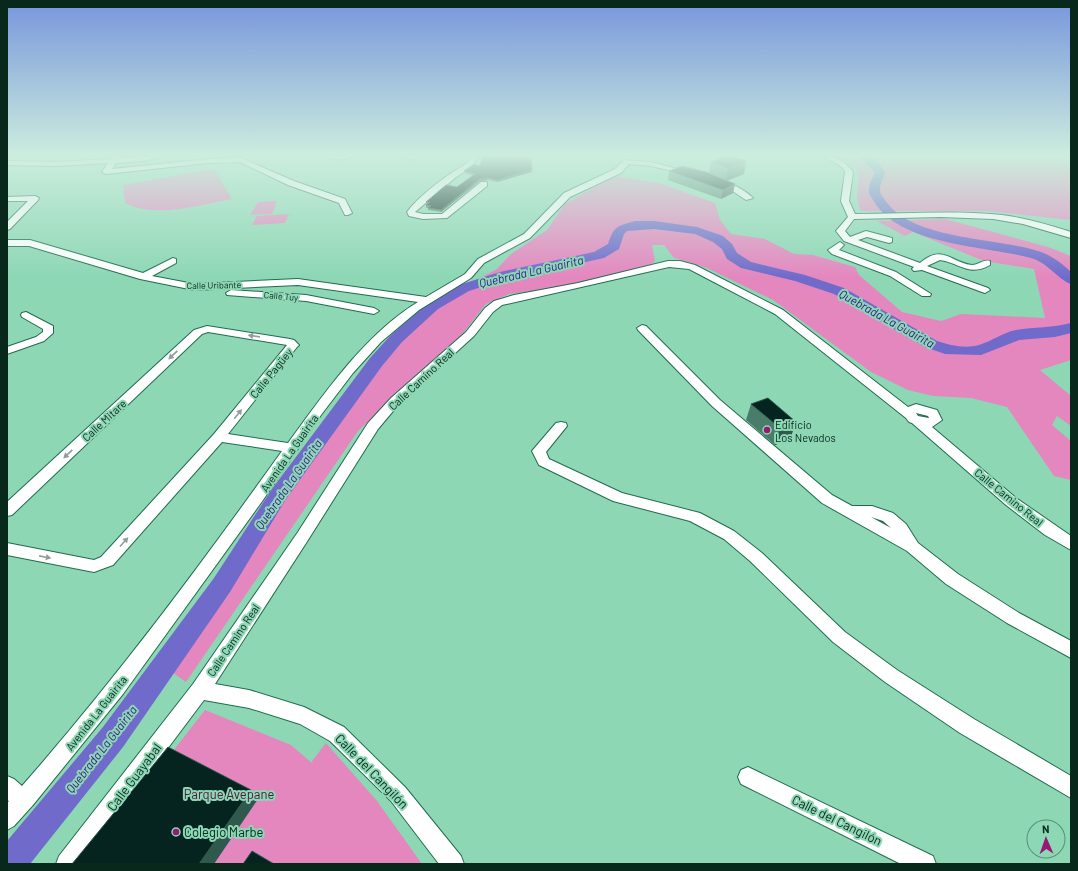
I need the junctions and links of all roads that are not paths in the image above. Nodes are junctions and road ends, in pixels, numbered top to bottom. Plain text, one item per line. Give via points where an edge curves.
1 (330, 197) edge
2 (429, 197) edge
3 (468, 197) edge
4 (566, 197) edge
5 (846, 197) edge
6 (7, 200) edge
7 (348, 213) dead end
8 (17, 216) junction
9 (7, 217) edge
10 (852, 217) junction
11 (7, 227) edge
12 (1071, 235) edge
13 (850, 240) junction
14 (889, 240) dead end
15 (7, 243) edge
16 (840, 245) dead end
17 (173, 261) dead end
18 (987, 264) dead end
19 (921, 266) junction
20 (143, 277) junction
21 (902, 278) junction
22 (194, 287) junction
23 (985, 290) dead end
24 (926, 294) dead end
25 (427, 300) junction
26 (374, 311) dead end
27 (26, 315) dead end
28 (642, 328) dead end
29 (202, 330) joint
30 (7, 352) edge
31 (883, 394) junction
32 (922, 408) junction
33 (936, 417) junction
34 (914, 418) junction
35 (561, 426) dead end
36 (219, 437) junction
37 (948, 447) junction
38 (291, 448) junction
39 (7, 511) edge
40 (1071, 544) edge
41 (7, 549) edge
42 (1071, 650) edge
43 (200, 690) junction
44 (748, 777) dead end
45 (7, 786) edge
46 (1071, 788) edge
47 (26, 798) junction
48 (7, 819) edge
49 (67, 864) edge
50 (453, 864) edge
51 (926, 864) edge

1 - 7 street via 342,201
2 - 3 street via 412,212 423,217 444,216
4 - 25 street, Avenida La Guairita via 527,236 481,261 468,276
5 - 10 street
6 - 8 street via 35,198
8 - 9 street
8 - 11 street
10 - 12 street via 959,214 1030,223
10 - 13 street via 840,231
13 - 14 street via 866,234
13 - 19 street
15 - 20 street, Calle Uribante via 30,243
16 - 21 street via 833,250 835,252
17 - 20 street
18 - 19 street via 978,269 936,258
19 - 21 street
19 - 23 street
20 - 22 street, Calle Uribante
21 - 24 street
22 - 25 street, Calle Uribante via 298,282
22 - 26 street, Calle Tuy via 192,293 300,297
25 - 38 street, Avenida La Guairita via 377,340 349,371
27 - 30 street via 49,328 48,333 40,339
28 - 42 street via 716,403 819,492 850,512 871,510 886,515 901,527 912,547 952,579 1013,618
36 -> 29 street, Calle Pagüey via 293,345 290,342
29 -> 39 street, Calle Mitare
31 - 32 street, Calle Camino Real
31 - 34 street, Calle Camino Real
31 - 43 street, Calle Camino Real via 779,312 692,267 680,264 668,264 498,303 470,334 395,401 373,426 316,517
32 - 33 street, Calle Camino Real
32 - 34 street via 909,412
33 - 34 street via 934,423 930,424
33 - 37 street, Calle Camino Real
34 - 37 street, Calle Camino Real
35 - 46 street via 539,451 544,462 618,497 695,517 729,535 839,637 891,676 967,726
36 - 38 street
41 -> 36 street, Calle Pagüey via 94,566 106,561
37 - 40 street, Calle Camino Real via 1002,494
38 - 47 street, Avenida La Guairita via 116,688
43 - 49 street, Calle Guayabal
43 - 50 street, Calle del Cangilón via 249,700 304,716 337,734 398,794
44 - 51 street, Calle del Cangilón
45 - 47 street via 12,792
47 - 48 street, Avenida La Guairita

